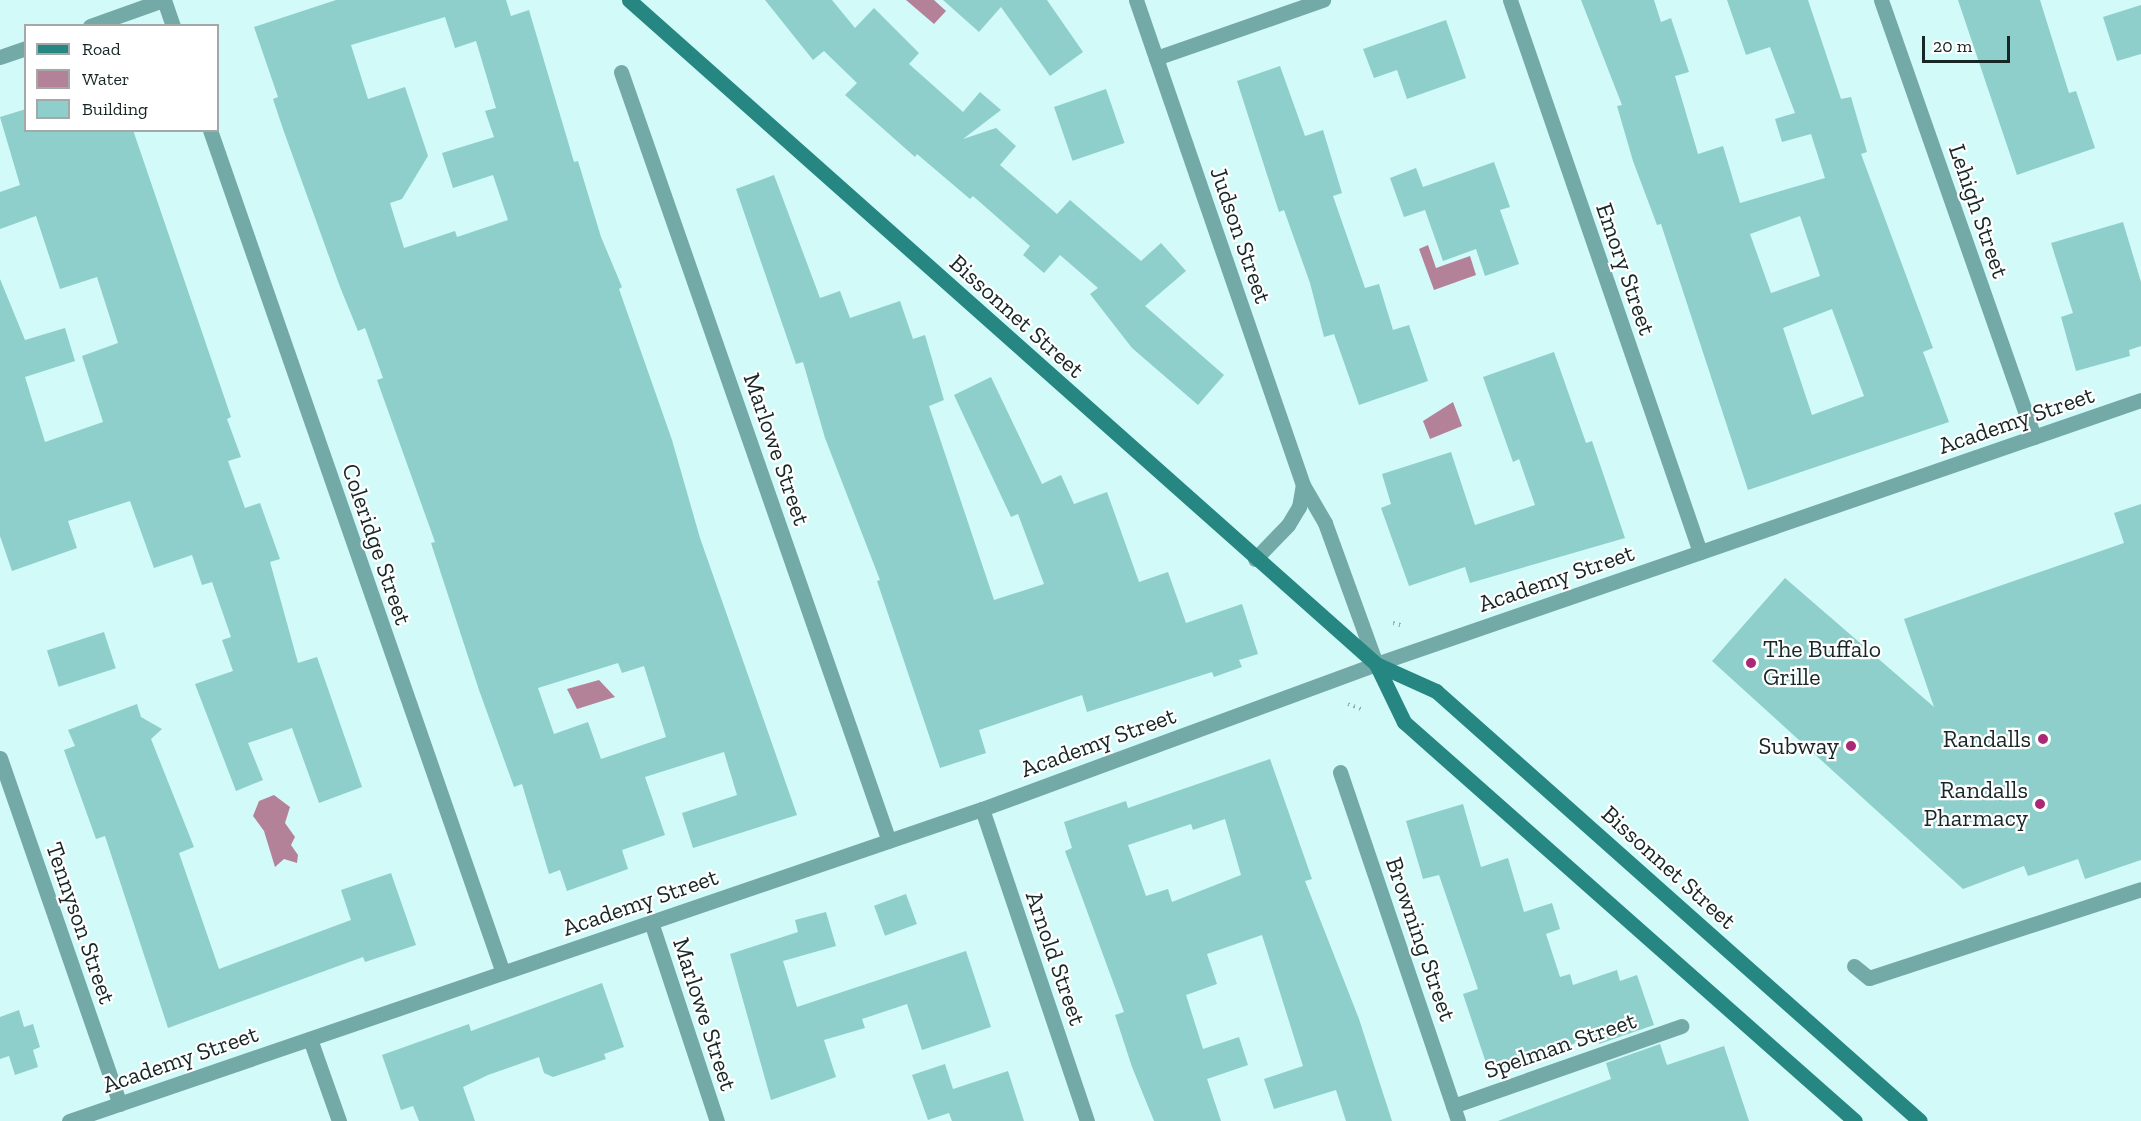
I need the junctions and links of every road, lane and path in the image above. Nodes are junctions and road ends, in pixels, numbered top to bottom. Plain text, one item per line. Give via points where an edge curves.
1 (164, 0) edge
2 (629, 0) edge
3 (1136, 0) edge
4 (1323, 0) edge
5 (1510, 0) edge
6 (1881, 0) edge
7 (96, 24) edge
8 (172, 24) edge
9 (24, 49) edge
10 (0, 57) edge
11 (1156, 58) junction
12 (621, 72) dead end
13 (211, 132) edge
14 (2141, 400) edge
15 (2034, 437) junction
16 (1303, 485) junction
17 (1700, 552) junction
18 (1255, 559) junction
19 (1394, 623) dead end
20 (1404, 626) dead end
21 (1376, 664) junction
22 (1348, 704) dead end
23 (1364, 710) dead end
24 (0, 758) edge
25 (1340, 772) dead end
26 (982, 809) junction
27 (889, 841) junction
28 (2141, 889) edge
29 (651, 922) junction
30 (1854, 966) dead end
31 (503, 973) junction
32 (1681, 1026) dead end
33 (310, 1038) junction
34 (120, 1104) junction
35 (1453, 1106) junction
36 (69, 1121) edge
37 (339, 1121) edge
38 (717, 1121) edge
39 (1087, 1121) edge
40 (1458, 1121) edge
41 (1855, 1121) edge
42 (1920, 1121) edge

1 - 7 street
1 - 8 street
2 - 18 main road, Bissonnet Street
3 - 11 street, Judson Street
4 - 11 street
5 - 17 street, Emory Street
6 - 15 street, Lehigh Street
9 - 10 street
11 - 16 street, Judson Street
12 - 27 street, Marlowe Street
13 - 31 street, Coleridge Street
14 - 15 street, Academy Street
15 - 17 street, Academy Street
16 - 18 street via 1299,507 1288,525
16 - 21 street, Judson Street via 1324,523
17 - 21 street, Academy Street
18 - 21 main road, Bissonnet Street
19 - 20 path
21 - 26 street, Academy Street
21 - 41 main road, Bissonnet Street via 1404,722
21 - 42 main road, Bissonnet Street via 1436,691
22 - 23 path
24 - 34 street, Tennyson Street
25 - 35 street, Browning Street
26 - 27 street, Academy Street
26 - 39 street, Arnold Street
27 - 29 street, Academy Street
28 - 30 street via 1869,978
29 - 31 street, Academy Street
29 - 38 street, Marlowe Street
31 - 33 street, Academy Street
32 - 35 street, Spelman Street
33 - 34 street, Academy Street
33 - 37 street
34 - 36 street, Academy Street
35 - 40 street, Browning Street

